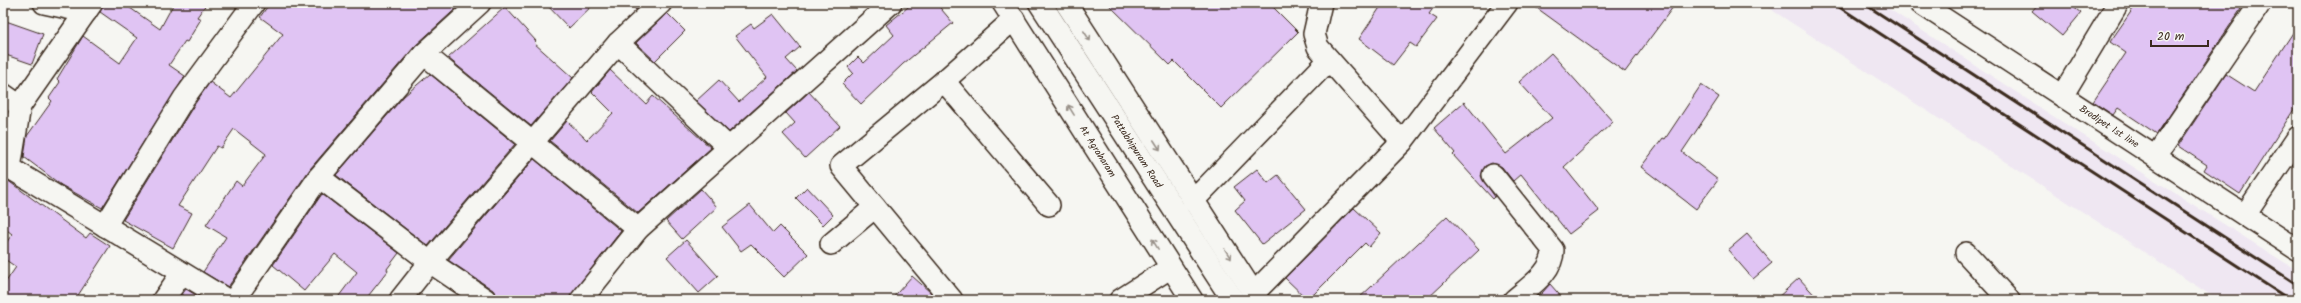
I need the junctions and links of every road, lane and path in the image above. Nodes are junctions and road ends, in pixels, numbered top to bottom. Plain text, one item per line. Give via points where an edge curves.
1 (44, 3) edge
2 (254, 3) edge
3 (480, 3) edge
4 (661, 3) edge
5 (891, 3) edge
6 (1040, 3) edge
7 (1066, 3) edge
8 (1321, 3) edge
9 (1507, 3) edge
10 (1920, 3) edge
11 (2118, 3) edge
12 (2259, 6) dead end
13 (89, 7) edge
14 (1014, 8) edge
15 (618, 43) junction
16 (424, 54) junction
17 (1329, 60) junction
18 (944, 82) junction
19 (3, 94) edge
20 (2062, 96) junction
21 (20, 106) junction
22 (2298, 137) edge
23 (533, 142) junction
24 (1402, 142) junction
25 (729, 148) junction
26 (2156, 156) junction
27 (1493, 176) dead end
28 (319, 177) junction
29 (1147, 181) junction
30 (1192, 201) junction
31 (1049, 205) dead end
32 (875, 207) junction
33 (2245, 215) junction
34 (105, 226) junction
35 (638, 230) junction
36 (831, 244) dead end
37 (2298, 250) edge
38 (1966, 253) dead end
39 (430, 262) junction
40 (1170, 268) junction
41 (182, 273) junction
42 (1256, 297) edge
43 (163, 300) edge
44 (227, 300) edge
45 (234, 300) edge
46 (400, 300) edge
47 (486, 300) edge
48 (581, 300) edge
49 (952, 300) edge
50 (1120, 300) edge
51 (1192, 300) edge
52 (1216, 300) edge
53 (1233, 300) edge
54 (1514, 300) edge
55 (2008, 300) edge

1 - 13 street
2 - 34 street via 184,98
3 - 16 street
4 - 15 street
5 - 25 street
6 - 29 street, Pattabhipuram Road
7 -> 30 street
8 - 17 street via 1314,34 1318,47
9 - 24 street
10 - 20 street, Brodipet 1st line
11 - 20 street
12 - 26 street
13 - 21 street
14 - 18 street
14 - 29 street, Pattabhipuram Road
40 -> 14 street, At Agraharam
15 - 23 street
15 - 25 street
16 - 23 street
16 - 28 street
17 - 24 street
17 - 30 street
18 - 31 street
18 - 32 street via 842,166
19 - 21 street
20 - 26 street, Brodipet 1st line
21 - 34 street via 10,168
22 - 33 street
23 - 35 street
23 - 39 street
24 - 42 street
25 - 35 street
26 - 33 street, Brodipet 1st line
27 - 54 street via 1553,250 1553,259 1547,270
28 - 39 street
28 - 45 street
29 - 52 street, Pattabhipuram Road
29 - 53 street, Pattabhipuram Road
30 -> 42 street
32 - 36 street
32 - 49 street
33 - 37 street, Brodipet 1st line
34 - 41 street
35 - 48 street
38 - 55 street
39 - 46 street
39 - 47 street
40 - 50 street
40 - 51 street, At Agraharam
41 - 43 street
41 - 44 street

